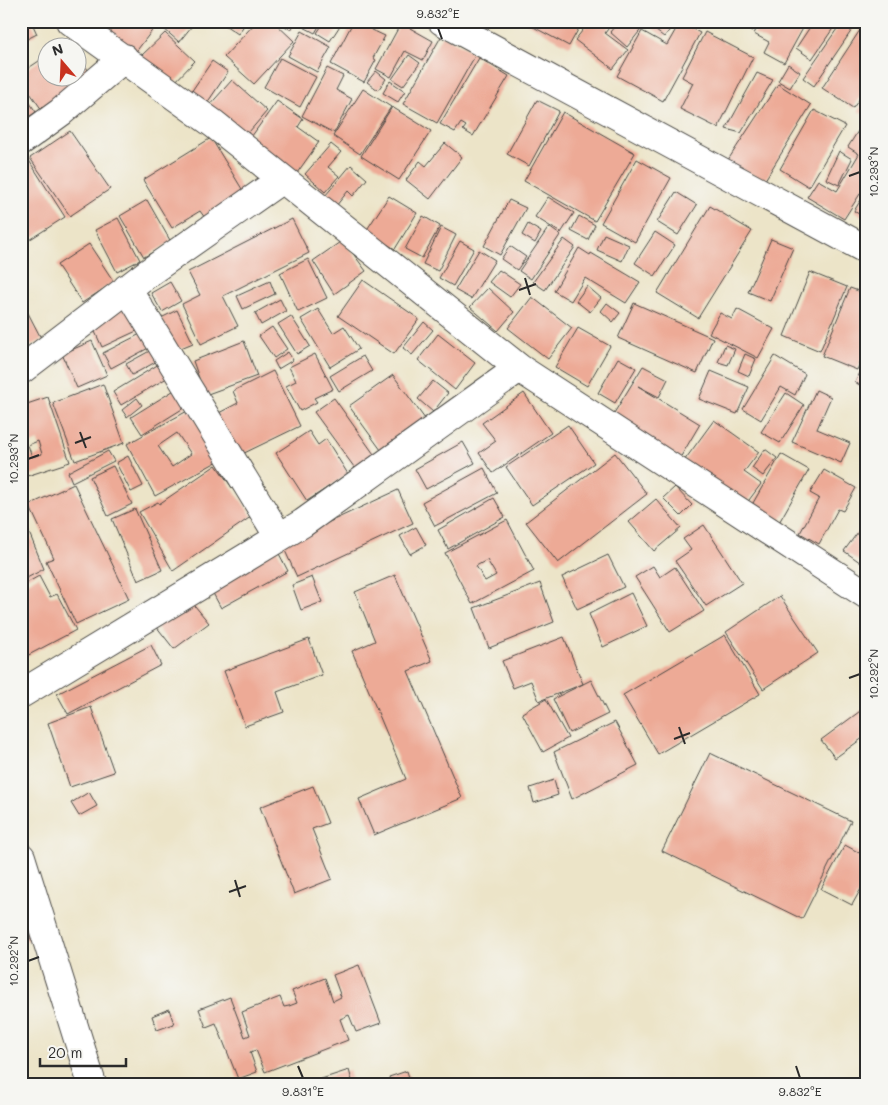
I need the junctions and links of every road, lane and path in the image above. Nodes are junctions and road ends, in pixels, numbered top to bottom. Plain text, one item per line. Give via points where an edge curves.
1 (70, 21) edge
2 (442, 21) edge
3 (124, 58) junction
4 (21, 141) edge
5 (282, 179) junction
6 (867, 250) edge
7 (127, 288) junction
8 (519, 368) junction
9 (21, 370) edge
10 (279, 538) junction
11 (867, 595) edge
12 (21, 694) edge
13 (21, 857) edge
14 (92, 1084) edge

1 - 3 street
2 - 6 street
3 - 4 street via 61,112
3 - 5 street
5 - 7 street
5 - 8 street
7 - 9 street
7 - 10 street
8 - 10 street
8 - 11 street
10 - 12 street
13 - 14 street

